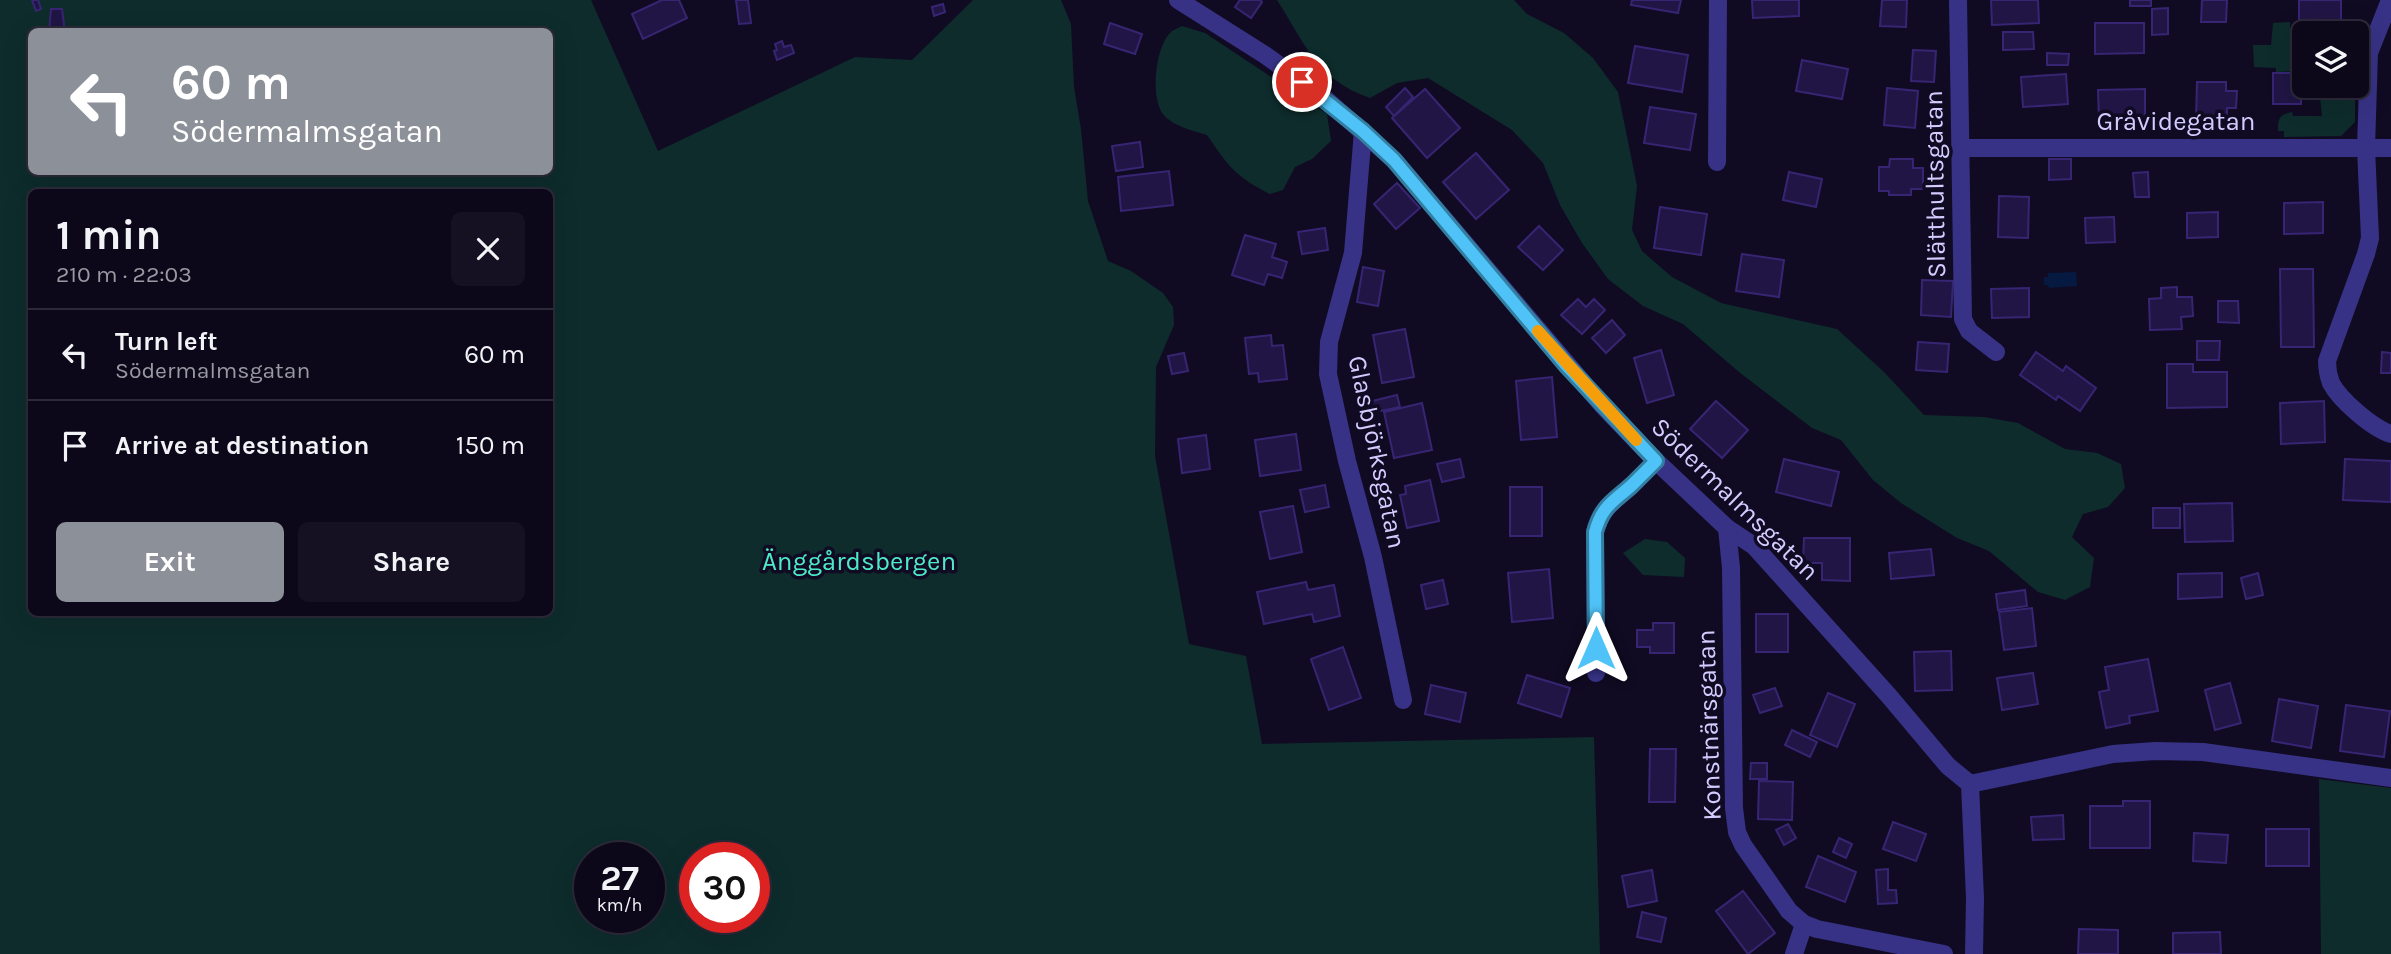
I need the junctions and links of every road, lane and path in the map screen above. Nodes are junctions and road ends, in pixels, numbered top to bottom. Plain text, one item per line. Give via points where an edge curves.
1 (1178, 0) edge
2 (1718, 0) edge
3 (1958, 0) edge
4 (2390, 0) edge
5 (1363, 131) junction
6 (1961, 148) junction
7 (2366, 148) junction
8 (2391, 148) edge
9 (1717, 162) dead end
10 (1996, 352) dead end
11 (2391, 433) edge
12 (1656, 461) junction
13 (1727, 528) junction
14 (1596, 673) dead end
15 (1403, 700) dead end
16 (2391, 778) edge
17 (1970, 784) junction
18 (1804, 924) junction
19 (1794, 954) edge
20 (1944, 954) edge
21 (1975, 954) edge

1 - 5 street, Södermalmsgatan via 1265,55
2 - 9 street
3 - 6 street, Slätthultsgatan
4 - 7 street via 2369,53
5 - 12 street, Södermalmsgatan via 1394,160 1566,365
5 - 15 street, Glasbjörksgatan via 1353,253 1329,342 1328,374
6 - 7 street, Gråvidegatan
6 - 10 street, Slätthultsgatan via 1964,319 1969,331
7 - 8 street, Gråvidegatan
7 - 11 street via 2370,238 2333,338 2327,373 2338,394 2376,428
12 - 13 street, Södermalmsgatan
12 - 14 street via 1599,517 1595,532
13 - 17 street, Södermalmsgatan via 1754,546 1948,766
13 - 18 street, Konstnärsgatan via 1735,822 1747,851 1788,911
16 - 17 street via 2203,752 2155,751 2113,754
17 - 21 street
18 - 19 street
18 - 20 street

